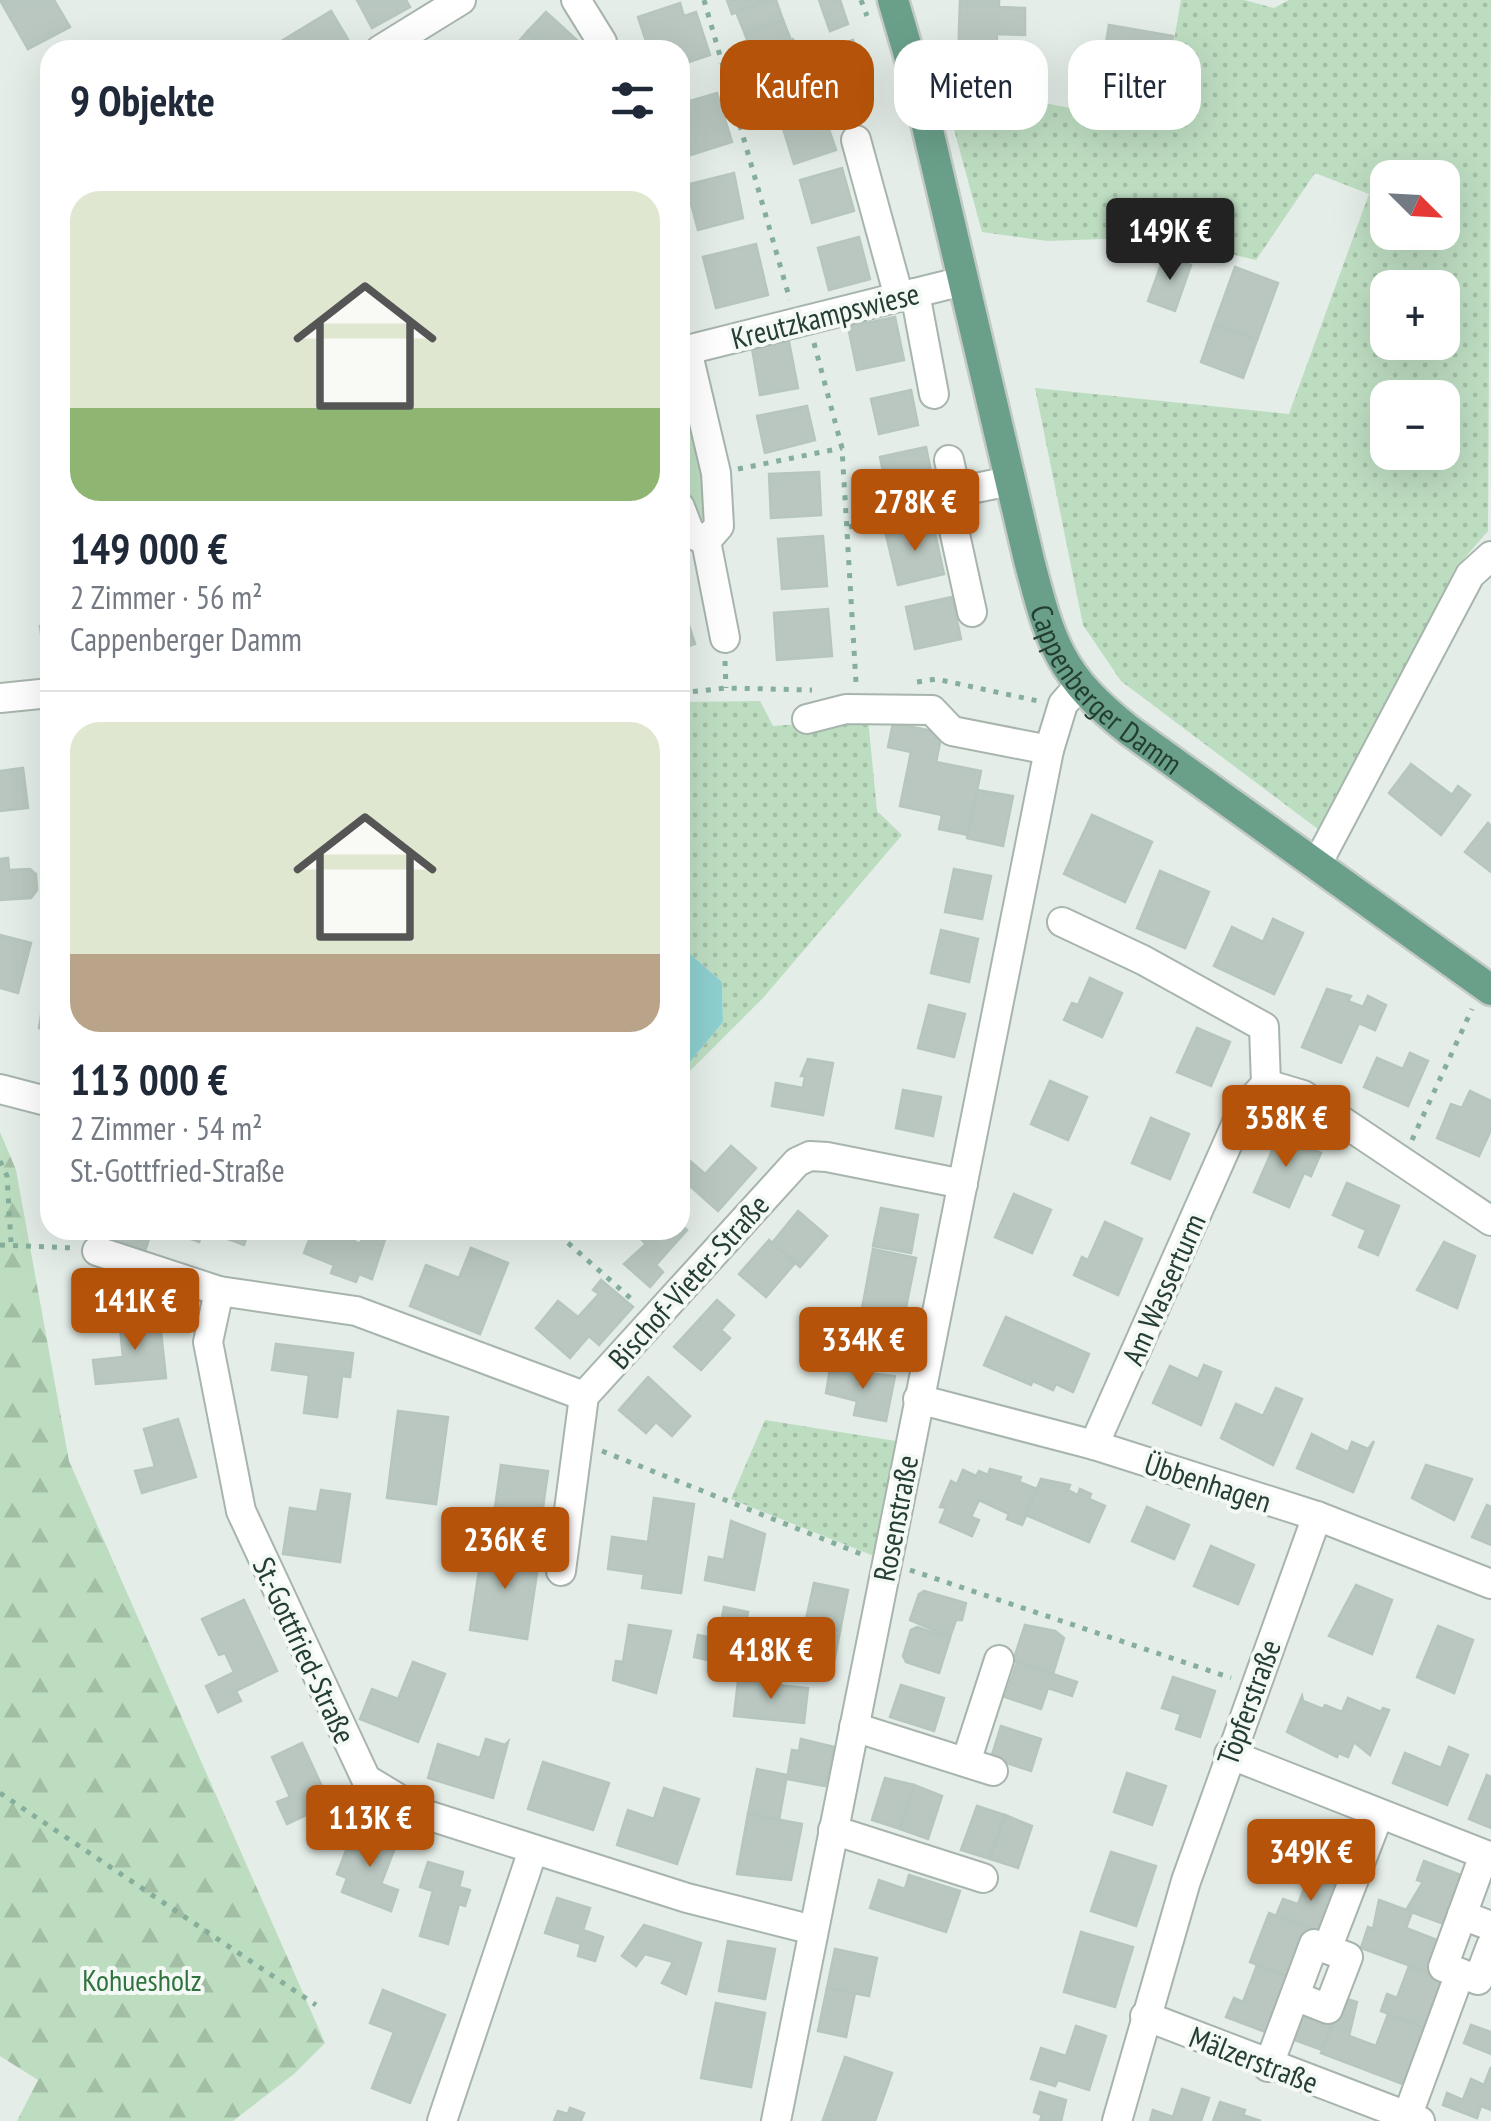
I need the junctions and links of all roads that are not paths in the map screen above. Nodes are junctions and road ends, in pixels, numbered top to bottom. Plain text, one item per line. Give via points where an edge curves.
1 (460, 0) edge
2 (576, 0) edge
3 (893, 0) edge
4 (431, 9) edge
5 (392, 40) edge
6 (425, 40) edge
7 (601, 40) edge
8 (856, 140) dead end
9 (962, 281) junction
10 (907, 295) junction
11 (690, 345) edge
12 (690, 370) edge
13 (934, 394) dead end
14 (949, 460) dead end
15 (1010, 480) junction
16 (953, 499) junction
17 (690, 533) edge
18 (706, 540) junction
19 (1491, 556) edge
20 (972, 612) dead end
21 (725, 638) dead end
22 (40, 694) edge
23 (1070, 696) junction
24 (0, 698) edge
25 (807, 719) dead end
26 (1049, 750) junction
27 (1316, 866) junction
28 (1062, 922) dead end
29 (1487, 988) edge
30 (1266, 1084) junction
31 (0, 1089) edge
32 (40, 1099) edge
33 (963, 1184) junction
34 (1491, 1220) edge
35 (97, 1251) road end
36 (220, 1291) junction
37 (584, 1396) junction
38 (918, 1399) junction
39 (1094, 1445) junction
40 (1317, 1516) junction
41 (560, 1571) dead end
42 (1491, 1584) edge
43 (998, 1660) dead end
44 (854, 1727) junction
45 (1229, 1754) junction
46 (1378, 1814) junction
47 (833, 1830) junction
48 (533, 1850) junction
49 (1488, 1856) edge
50 (982, 1878) dead end
51 (1462, 1915) junction
52 (1491, 1926) edge
53 (813, 1930) junction
54 (1491, 1946) edge
55 (1460, 1973) junction
56 (1145, 2016) junction
57 (1268, 2067) junction
58 (1413, 2119) edge
59 (442, 2121) edge
60 (776, 2121) edge
61 (1117, 2121) edge

1 - 4 street
2 - 7 street
3 - 9 main road, Cappenberger Damm
4 - 5 street
4 - 6 street
8 - 10 street
9 - 10 street, Kreutzkampswiese
9 - 15 main road, Cappenberger Damm
10 - 11 street, Kreutzkampswiese
10 - 13 street
12 - 18 street, Kreutzkampswiese via 716,474 719,526
14 - 16 street
15 - 16 street
15 - 23 main road, Cappenberger Damm
16 - 20 street
17 - 18 street, Kreutzkampswiese
18 - 21 street, Kreutzkampswiese
19 - 27 street via 1470,575
22 - 24 street
23 - 26 street, Rosenstraße
23 - 27 main road, Cappenberger Damm via 1130,731
25 - 26 street via 846,709 932,710 952,732
26 - 33 street, Rosenstraße
27 - 29 main road, Cappenberger Damm
28 - 30 street via 1264,1027
30 - 34 street via 1304,1094
30 - 39 street, Am Wasserturm via 1244,1109
31 - 32 street
33 - 37 street, Bischof-Vieter-Straße via 826,1157 797,1162
33 - 38 street, Rosenstraße
35 - 36 street
36 - 37 street via 356,1311
36 - 48 street, St.-Gottfried-Straße via 208,1342 242,1511 366,1779 424,1814
37 - 41 street, Bischof-Vieter-Straße
38 - 39 street, Übbenhagen
38 - 44 street, Rosenstraße
39 - 40 street, Übbenhagen
40 - 42 street, Übbenhagen
40 - 45 street, Töpferstraße
43 - 44 street via 979,1766
44 - 47 street, Rosenstraße
45 - 46 street
45 - 56 street, Töpferstraße
46 - 49 street
46 - 57 street via 1327,1949 1314,1944
47 - 50 street
47 - 53 street, Rosenstraße
48 - 53 street, St.-Gottfried-Straße
48 - 59 street
49 - 51 street
51 - 52 street
51 - 55 street via 1442,1967
53 - 60 street, Rosenstraße
54 - 55 street via 1478,1980
55 - 58 street
56 - 57 street, Mälzerstraße
56 - 61 street, Töpferstraße
57 - 58 street, Mälzerstraße

